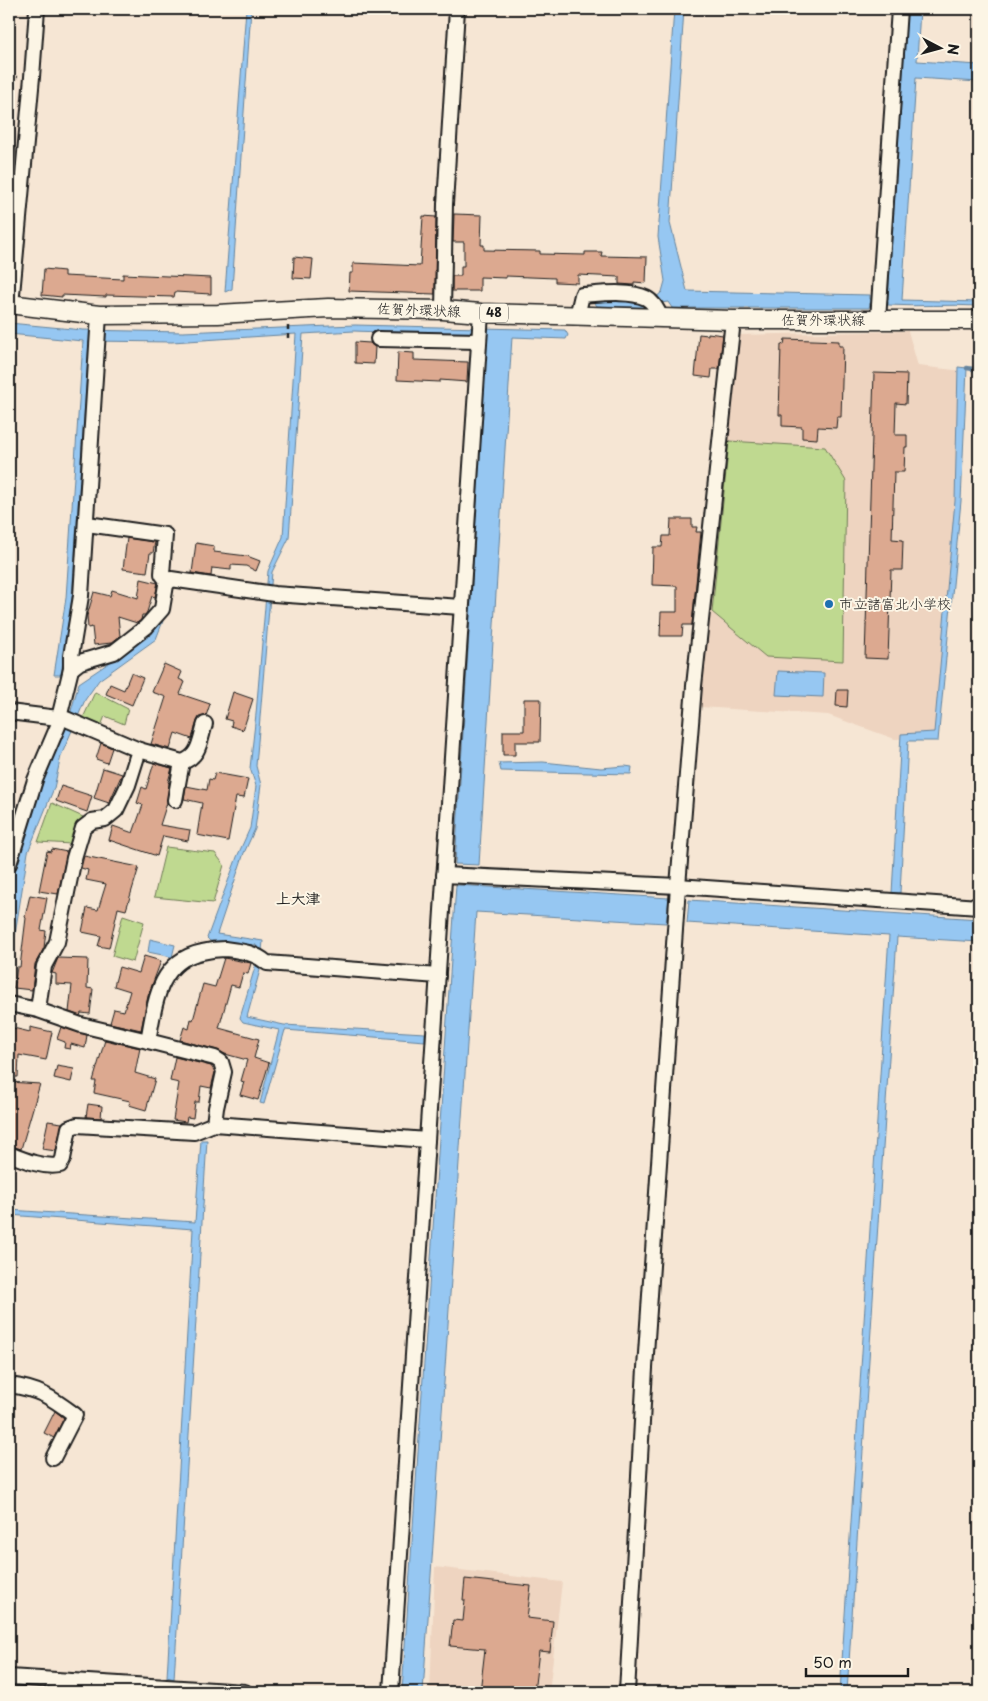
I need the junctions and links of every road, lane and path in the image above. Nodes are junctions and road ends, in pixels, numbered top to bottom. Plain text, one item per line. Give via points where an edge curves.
1 (37, 9) edge
2 (458, 9) edge
3 (899, 9) edge
4 (10, 304) edge
5 (879, 307) junction
6 (443, 310) junction
7 (733, 320) junction
8 (979, 320) edge
9 (288, 321) dead end
10 (99, 322) junction
11 (479, 330) junction
12 (288, 338) dead end
13 (378, 339) dead end
14 (87, 524) junction
15 (168, 582) junction
16 (461, 606) junction
17 (71, 669) junction
18 (9, 712) edge
19 (68, 720) junction
20 (205, 724) dead end
21 (139, 750) junction
22 (182, 762) junction
23 (175, 800) dead end
24 (9, 864) edge
25 (444, 875) junction
26 (678, 886) junction
27 (979, 907) edge
28 (438, 976) junction
29 (9, 1004) edge
30 (38, 1010) junction
31 (148, 1041) junction
32 (214, 1124) junction
33 (427, 1140) junction
34 (9, 1154) edge
35 (9, 1385) edge
36 (53, 1458) dead end
37 (9, 1677) edge
38 (245, 1692) edge
39 (391, 1692) edge
40 (627, 1692) edge

1 - 4 street
2 - 6 street via 445,204
3 - 5 street
4 - 10 main road, 佐賀外環状線 / 48
5 - 7 main road, 佐賀外環状線 / 48
5 - 8 main road, 佐賀外環状線 / 48
6 - 10 main road, 佐賀外環状線 / 48 via 328,308
6 - 11 main road, 佐賀外環状線 / 48
7 - 11 main road, 佐賀外環状線 / 48 via 654,307
7 - 26 street via 724,430 694,686
9 - 12 path
10 - 14 street
11 - 13 street
11 - 16 street
14 - 15 street via 165,535 162,574
14 - 17 street
15 - 16 street via 172,579 268,593
15 - 17 street via 162,609 146,627 114,652 80,662
16 - 25 street
17 - 19 street
18 - 19 street
19 - 21 street
19 - 24 street via 58,726 35,780
20 - 22 street via 196,754
21 - 22 street
21 - 30 street via 116,810 84,828 74,858 57,942 44,966
22 - 23 street
25 - 26 street
25 - 28 street
26 - 27 street
26 - 40 street
28 - 31 street via 267,964 258,956 216,949 194,953 176,962 165,978 156,1001
28 - 33 street
29 - 30 street
30 - 31 street via 81,1025
31 - 32 street via 221,1062 224,1072
32 - 33 street
32 - 34 street via 194,1132 77,1125 70,1128 60,1165 29,1162
33 - 39 street
35 - 36 street via 26,1387 52,1397 75,1414
37 - 38 street

